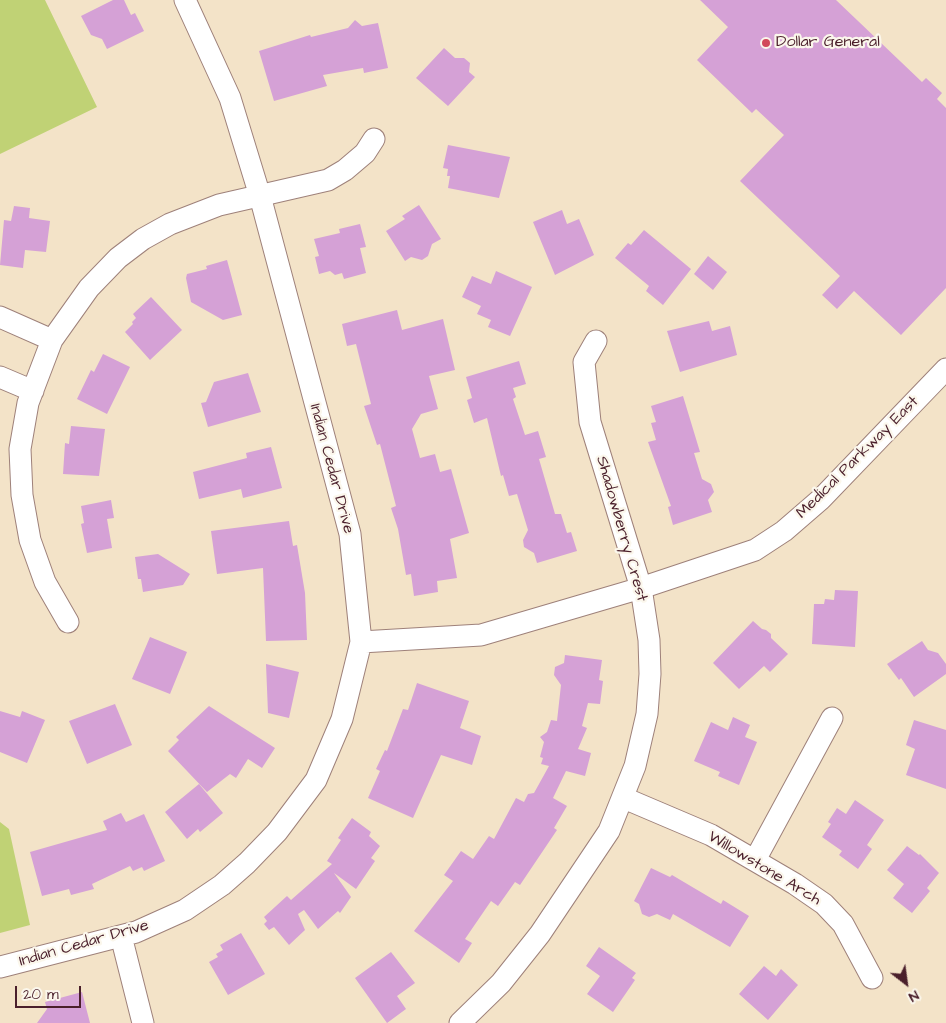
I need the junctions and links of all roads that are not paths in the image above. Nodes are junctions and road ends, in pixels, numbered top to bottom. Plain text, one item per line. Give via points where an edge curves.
1 (185, 0) edge
2 (374, 139) dead end
3 (260, 196) junction
4 (0, 317) edge
5 (52, 340) junction
6 (596, 341) dead end
7 (946, 369) edge
8 (0, 377) edge
9 (32, 391) junction
10 (641, 588) junction
11 (68, 622) dead end
12 (361, 642) junction
13 (832, 718) dead end
14 (624, 798) junction
15 (756, 860) junction
16 (121, 936) junction
17 (0, 967) edge
18 (872, 978) dead end
19 (144, 1023) edge
20 (460, 1023) edge

1 - 3 street, Indian Cedar Drive via 230,98
2 - 3 street via 365,153 328,180
3 - 5 street via 219,205 143,239 88,288
3 - 12 street, Indian Cedar Drive via 350,534
4 - 5 street
5 - 9 street
6 - 10 street, Shadowberry Crest via 584,362 590,422
7 - 10 street, Medical Parkway East via 822,499 784,531 755,550
8 - 9 street
9 - 11 street via 20,449 22,495 30,540 45,582
10 - 12 street, Medical Parkway East via 481,634
10 - 14 street, Shadowberry Crest via 649,640 648,706 635,766
12 - 16 street, Indian Cedar Drive via 334,740 316,780 277,832 235,874 186,910
13 - 15 street
14 - 15 street, Willowstone Arch via 711,835
14 - 20 street, Shadowberry Crest via 609,831 540,934 501,983
15 - 18 street, Willowstone Arch via 824,904 843,924
16 - 17 street, Indian Cedar Drive
16 - 19 street

